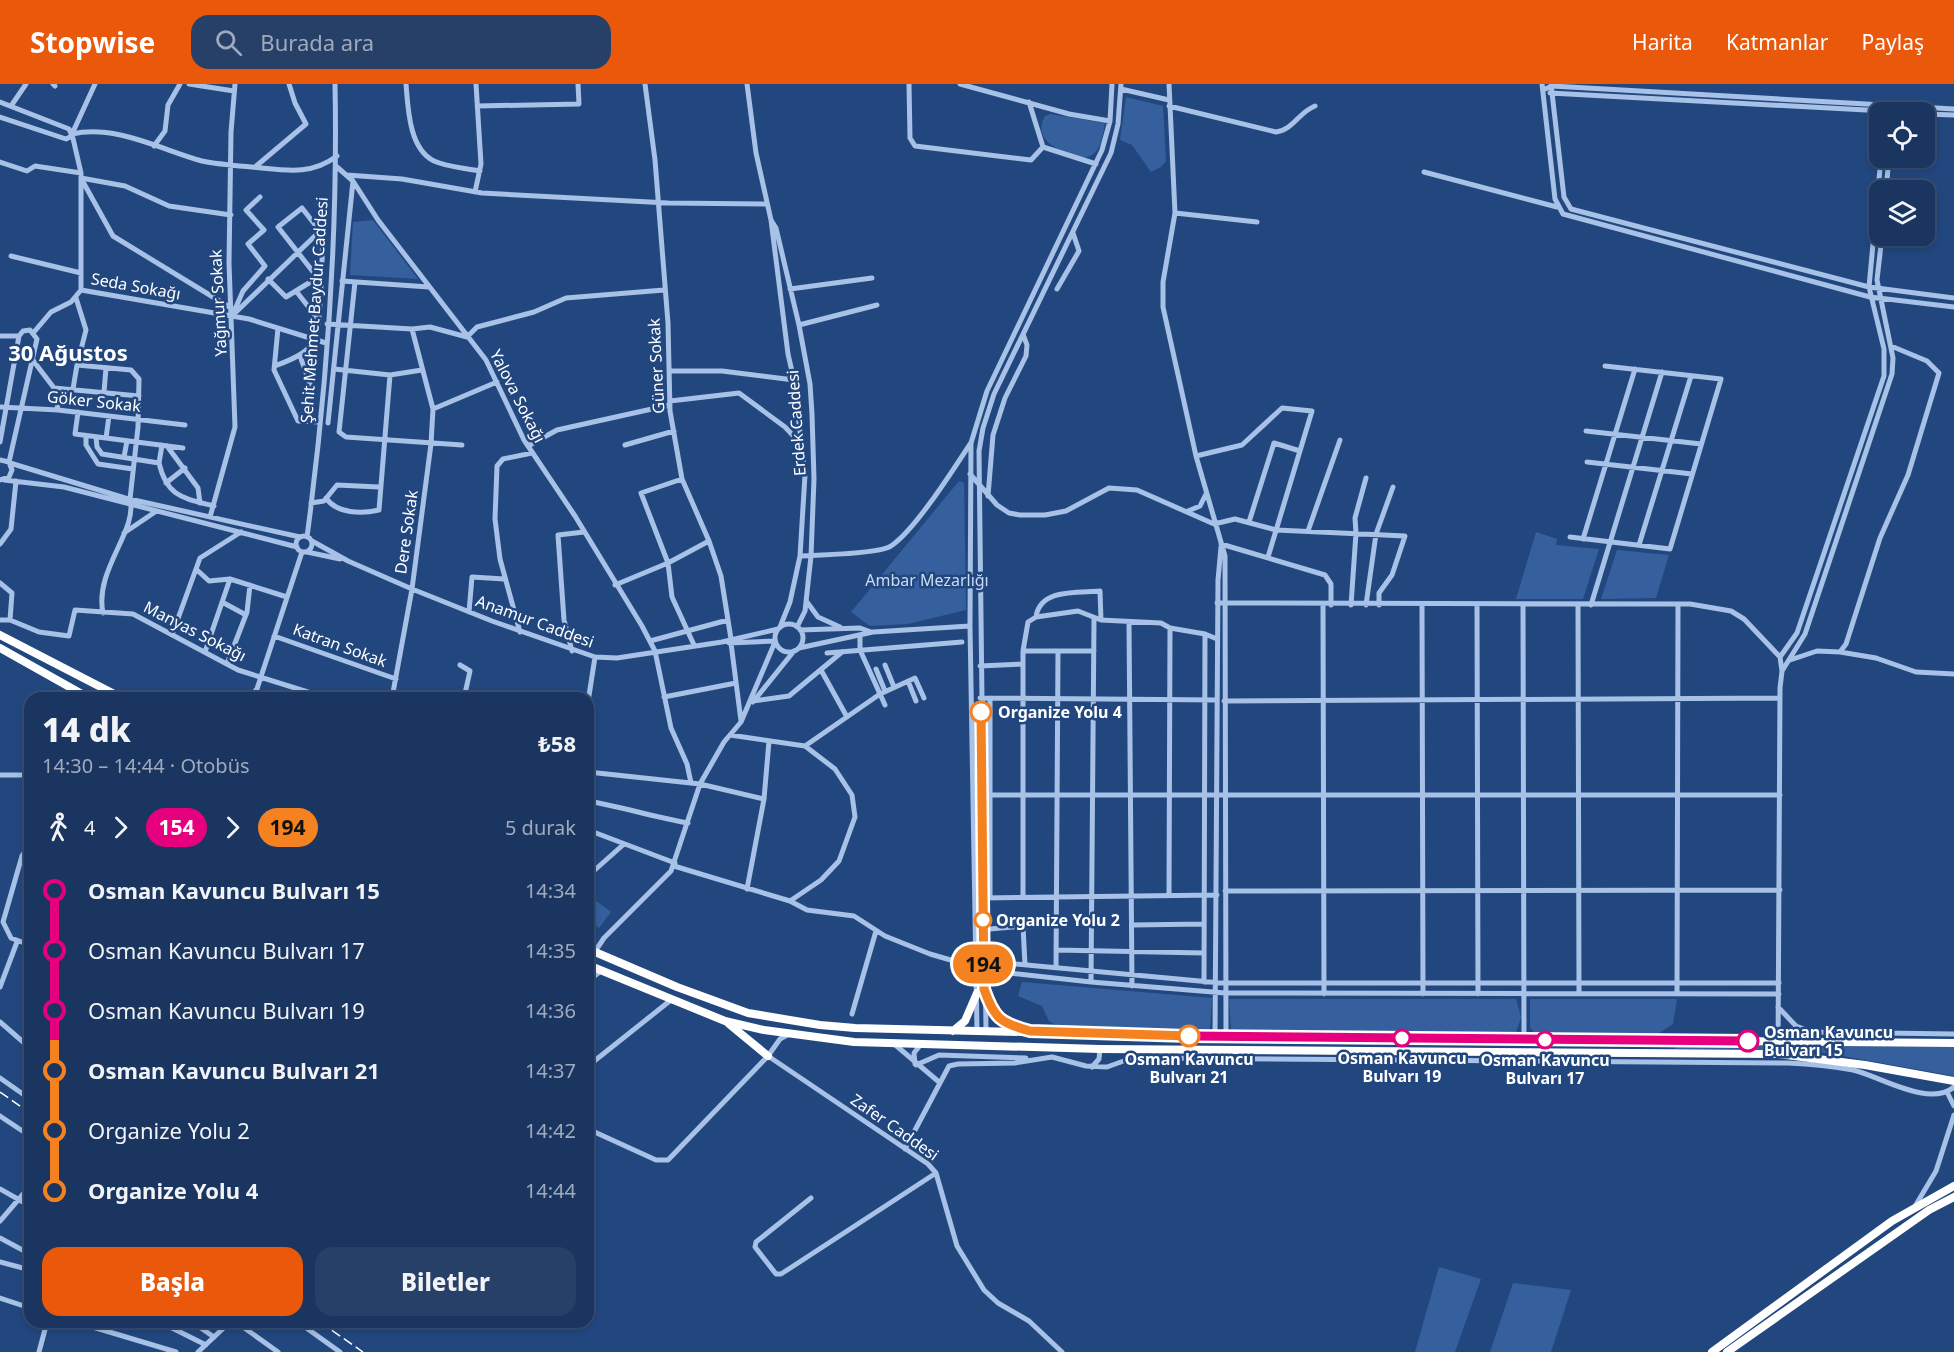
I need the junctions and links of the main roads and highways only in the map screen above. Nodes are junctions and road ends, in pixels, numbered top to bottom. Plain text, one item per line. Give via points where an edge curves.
1 (0, 635) edge
2 (0, 648) edge
3 (78, 692) edge
4 (110, 692) edge
5 (594, 954) edge
6 (594, 968) edge
7 (725, 1022) junction
8 (953, 1030) junction
9 (977, 1031) junction
10 (990, 1031) junction
11 (1030, 1031) junction
12 (982, 1043) junction
13 (1954, 1043) edge
14 (994, 1046) junction
15 (768, 1056) road end
16 (1954, 1081) edge
17 (1954, 1180) edge
18 (1954, 1186) edge
19 (1954, 1197) edge
20 (1925, 1202) junction
21 (1712, 1352) edge
22 (1727, 1352) edge

1 - 4 highway
2 - 3 highway
5 - 8 highway via 748,1013 820,1025
6 - 7 highway
7 - 12 highway via 821,1039
7 - 15 highway
8 - 9 highway
8 - 11 highway via 965,1021 981,991 1001,1021
9 - 10 highway
9 - 12 highway
10 - 11 highway
10 - 12 highway
10 - 14 highway via 988,1043
11 - 13 highway via 1215,1037
12 - 14 highway
14 - 16 highway via 1368,1055 1741,1058 1778,1054
17 - 20 highway
18 - 20 highway
19 - 22 highway via 1929,1210
20 - 21 highway via 1892,1221

